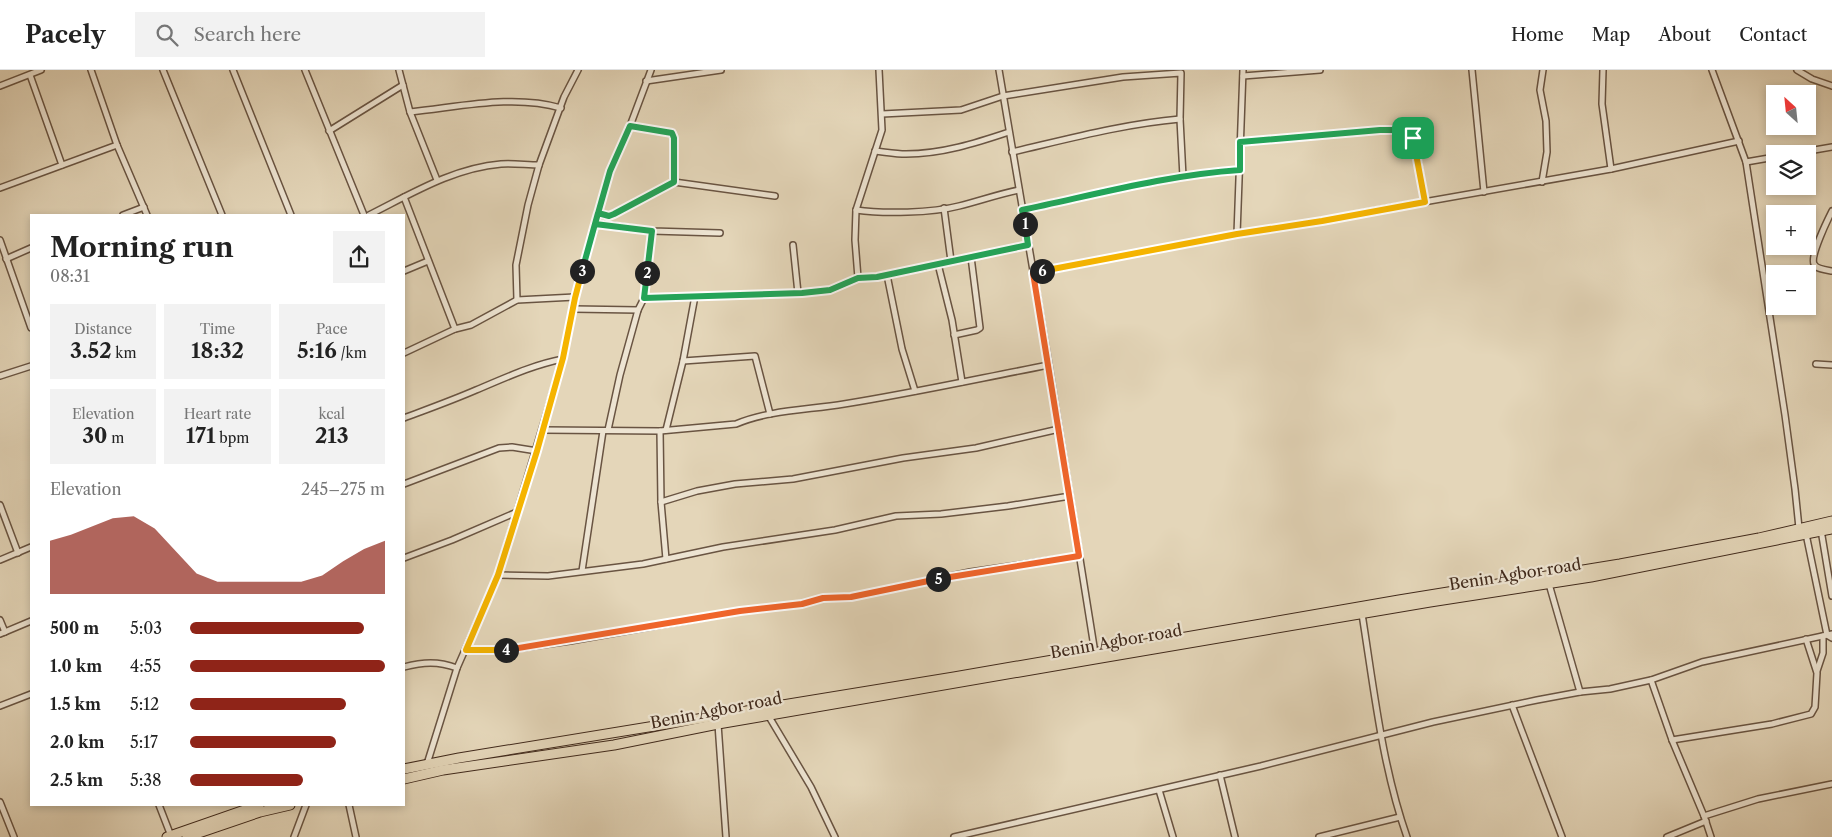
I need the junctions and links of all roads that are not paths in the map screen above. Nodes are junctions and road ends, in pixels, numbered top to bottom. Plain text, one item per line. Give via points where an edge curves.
1 (41, 70) edge
2 (91, 70) edge
3 (163, 70) edge
4 (233, 70) edge
5 (305, 70) edge
6 (399, 70) edge
7 (578, 70) edge
8 (650, 70) edge
9 (721, 70) edge
10 (879, 70) edge
11 (999, 70) edge
12 (1320, 70) edge
13 (1472, 70) edge
14 (1543, 70) edge
15 (1603, 70) edge
16 (1712, 70) edge
17 (1797, 70) edge
18 (1243, 73) edge
19 (30, 75) junction
20 (646, 81) junction
21 (403, 85) junction
22 (0, 86) edge
23 (1832, 86) edge
24 (1003, 96) junction
25 (561, 108) junction
26 (410, 112) junction
27 (882, 114) junction
28 (1180, 119) junction
29 (630, 126) junction
30 (329, 131) junction
31 (1009, 132) junction
32 (1739, 141) junction
33 (1240, 142) junction
34 (117, 145) junction
35 (1832, 148) edge
36 (1816, 150) edge
37 (875, 152) junction
38 (1012, 152) junction
39 (1766, 158) edge
40 (1746, 162) junction
41 (62, 165) junction
42 (539, 165) junction
43 (1240, 170) junction
44 (1611, 170) junction
45 (1183, 177) junction
46 (437, 180) junction
47 (674, 182) junction
48 (1542, 182) junction
49 (0, 188) edge
50 (1019, 190) junction
51 (1484, 192) junction
52 (775, 196) dead end
53 (404, 197) junction
54 (1425, 202) junction
55 (144, 207) junction
56 (944, 208) junction
57 (856, 210) junction
58 (1022, 210) junction
59 (1832, 211) edge
60 (598, 213) junction
61 (126, 214) edge
62 (147, 214) edge
63 (222, 214) edge
64 (291, 214) edge
65 (364, 214) edge
66 (370, 214) edge
67 (595, 224) junction
68 (652, 231) junction
69 (720, 233) dead end
70 (1237, 234) junction
71 (0, 240) edge
72 (794, 245) dead end
73 (1028, 245) junction
74 (30, 248) edge
75 (2, 253) edge
76 (971, 257) junction
77 (6, 259) junction
78 (428, 261) junction
79 (952, 261) junction
80 (938, 264) junction
81 (405, 271) edge
82 (1832, 271) edge
83 (1033, 273) junction
84 (887, 274) junction
85 (858, 278) junction
86 (798, 293) junction
87 (695, 296) junction
88 (575, 298) junction
89 (644, 298) junction
90 (517, 300) junction
91 (573, 309) junction
92 (638, 310) junction
93 (30, 325) edge
94 (455, 329) junction
95 (954, 335) junction
96 (405, 353) edge
97 (563, 358) junction
98 (682, 361) junction
99 (1816, 364) dead end
100 (1049, 365) junction
101 (1832, 365) edge
102 (30, 366) edge
103 (0, 376) edge
104 (962, 382) junction
105 (915, 391) junction
106 (770, 414) junction
107 (405, 418) edge
108 (1059, 429) junction
109 (543, 430) junction
110 (606, 430) junction
111 (663, 430) junction
112 (537, 451) junction
113 (405, 484) edge
114 (1070, 496) junction
115 (661, 502) junction
116 (0, 505) edge
117 (517, 512) junction
118 (1832, 523) edge
119 (1821, 527) junction
120 (1804, 530) junction
121 (30, 548) edge
122 (18, 553) junction
123 (1079, 556) junction
124 (405, 558) edge
125 (666, 559) junction
126 (0, 560) edge
127 (582, 571) junction
128 (498, 575) junction
129 (1549, 584) junction
130 (1832, 596) edge
131 (1362, 614) junction
132 (0, 620) edge
133 (30, 621) edge
134 (3, 633) edge
135 (1828, 636) edge
136 (1806, 639) junction
137 (466, 650) junction
138 (1095, 652) junction
139 (405, 667) edge
140 (457, 668) junction
141 (1817, 671) junction
142 (1651, 680) junction
143 (1580, 692) junction
144 (30, 694) edge
145 (1512, 705) junction
146 (0, 706) edge
147 (768, 716) junction
148 (718, 724) junction
149 (612, 733) junction
150 (1381, 735) junction
151 (1672, 740) junction
152 (614, 745) junction
153 (427, 764) junction
154 (405, 769) edge
155 (1220, 775) junction
156 (405, 779) edge
157 (1832, 784) edge
158 (1159, 790) junction
159 (0, 802) edge
160 (159, 806) edge
161 (255, 806) edge
162 (286, 806) edge
163 (306, 806) edge
164 (348, 806) edge
165 (1400, 817) junction
166 (1705, 818) junction
167 (1336, 835) edge
168 (169, 836) edge
169 (14, 837) edge
170 (187, 837) edge
171 (294, 837) edge
172 (356, 837) edge
173 (726, 837) edge
174 (836, 837) edge
175 (954, 837) edge
176 (1173, 837) edge
177 (1235, 837) edge
178 (1319, 837) edge
179 (1407, 837) edge
180 (1562, 837) edge
181 (1667, 837) edge
182 (1711, 837) edge

1 - 19 street
2 - 34 street
3 - 63 street
4 - 64 street
5 - 30 street
6 - 21 street
7 - 25 street
8 - 20 street
9 - 20 street
10 - 27 street
11 - 24 street
12 - 18 street
13 - 51 street
14 - 48 street via 1540,90 1547,152
15 - 44 street via 1602,104
16 - 32 street
17 - 23 street
18 - 33 street
19 - 22 street
19 - 41 street
20 - 29 street
21 - 26 street
21 - 30 street
24 - 27 street via 961,110
24 - 28 street via 1123,77 1180,73
24 - 31 street
25 - 26 street via 544,103 509,102
25 - 42 street
26 - 46 street
27 - 37 street via 882,130
28 - 38 street via 1098,131
28 - 45 street
29 - 47 street via 672,133
29 - 60 street via 610,171
30 - 65 street
31 - 37 street via 965,146 933,151 906,154
31 - 38 street
32 - 40 street
32 - 44 street
33 - 43 street
33 - 54 street via 1380,130 1410,133
34 - 41 street
34 - 55 street
35 - 36 street
37 - 57 street
38 - 50 street
39 - 40 street
40 - 120 street via 1795,489
41 - 49 street
42 - 46 street via 502,164 475,168
42 - 90 street via 516,265
43 - 45 street
43 - 70 street
44 - 48 street
45 - 58 street
46 - 53 street
47 - 52 street
47 - 60 street via 614,214
48 - 51 street
50 - 56 street
50 - 58 street
51 - 54 street
53 - 66 street
53 - 78 street
54 - 70 street
55 - 61 street
55 - 62 street
56 - 57 street via 874,213
56 - 79 street
57 - 85 street
58 - 73 street
59 - 82 street via 1813,261 1814,266
60 - 67 street
67 - 68 street
67 - 88 street
68 - 69 street
68 - 89 street
70 - 83 street
71 - 75 street
72 - 86 street
73 - 76 street
73 - 83 street
74 - 77 street
75 - 77 street
76 - 79 street
76 - 95 street via 980,328
77 - 93 street
78 - 81 street
78 - 94 street
79 - 80 street
80 - 84 street
80 - 95 street
83 - 100 street
84 - 85 street
84 - 105 street via 902,349
85 - 86 street via 830,290
86 - 87 street
87 - 89 street
87 - 98 street
88 - 90 street
88 - 91 street
89 - 92 street
90 - 94 street via 471,325
91 - 92 street
91 - 97 street
92 - 110 street
94 - 96 street
95 - 104 street
97 - 107 street
97 - 109 street
98 - 106 street via 755,356
98 - 111 street
99 - 101 street
100 - 104 street
100 - 108 street
102 - 103 street
104 - 105 street
105 - 106 street
106 - 111 street via 736,424
108 - 114 street
108 - 115 street via 976,448 793,479 735,484
109 - 110 street
109 - 112 street
110 - 111 street
110 - 127 street
111 - 115 street
112 - 113 street via 499,448
112 - 117 street
114 - 123 street
114 - 125 street via 941,514 896,516 835,530
115 - 125 street
116 - 122 street
117 - 124 street
117 - 128 street
118 - 119 highway, Benin Agbor road
119 - 120 highway, Benin Agbor road
119 - 130 street
120 - 129 highway, Benin Agbor road
120 - 135 street
120 - 138 highway, Benin Agbor road
121 - 122 street
122 - 126 street
123 - 137 street via 970,572 851,597 823,598 508,650
123 - 138 street
125 - 127 street
127 - 128 street via 548,576
128 - 137 street
129 - 131 highway, Benin Agbor road
129 - 143 street
131 - 147 highway, Benin Agbor road
131 - 150 street
132 - 134 street
133 - 134 street
135 - 136 street
135 - 141 street
136 - 141 street
136 - 142 street via 1702,662
137 - 140 street
138 - 149 highway, Benin Agbor road
139 - 140 street via 423,662 444,663
140 - 153 street
141 - 151 street via 1815,707 1811,714 1772,724
142 - 143 street via 1610,690
142 - 151 street
143 - 145 street
144 - 146 street
145 - 150 street
145 - 180 street
147 - 148 highway, Benin Agbor road
147 - 174 street via 812,787
148 - 152 highway, Benin Agbor road
148 - 173 street
149 - 152 highway
149 - 153 highway, Benin Agbor road
150 - 155 street
150 - 165 street
151 - 166 street
152 - 156 highway, Benin Agbor road via 443,770
153 - 154 highway, Benin Agbor road
155 - 158 street
155 - 177 street
157 - 166 street via 1758,799
158 - 175 street
158 - 176 street
159 - 169 street
160 - 168 street
161 - 168 highway
162 - 170 highway
163 - 171 street
164 - 172 street
165 - 167 street
165 - 179 street
166 - 181 street
166 - 182 street
167 - 178 street

